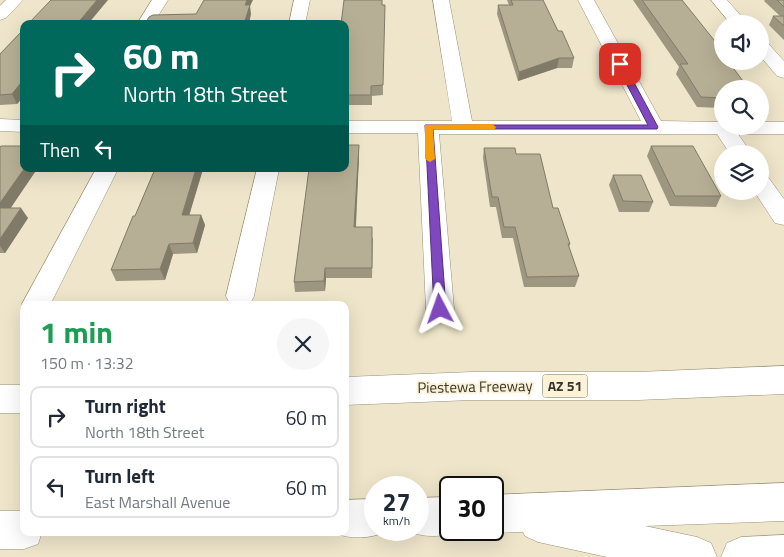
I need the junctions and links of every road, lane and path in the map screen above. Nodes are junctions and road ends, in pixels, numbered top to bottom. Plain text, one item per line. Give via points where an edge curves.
1 (15, 0) edge
2 (160, 0) edge
3 (302, 0) edge
4 (441, 0) edge
5 (586, 0) edge
6 (719, 0) edge
7 (0, 15) edge
8 (732, 15) edge
9 (148, 20) edge
10 (298, 20) edge
11 (769, 55) edge
12 (784, 72) edge
13 (0, 125) edge
14 (20, 126) edge
15 (349, 127) edge
16 (428, 127) junction
17 (463, 127) junction
18 (654, 127) junction
19 (714, 128) edge
20 (769, 128) edge
21 (784, 128) edge
22 (105, 172) edge
23 (267, 172) edge
24 (769, 195) edge
25 (784, 217) edge
26 (240, 296) dead end
27 (38, 301) edge
28 (440, 309) dead end
29 (784, 380) edge
30 (349, 390) edge
31 (20, 399) edge
32 (0, 400) edge
33 (784, 502) edge
34 (504, 514) edge
35 (504, 516) edge
36 (364, 518) edge
37 (349, 519) edge
38 (0, 530) edge
39 (20, 530) edge
40 (784, 555) edge
41 (698, 557) edge
42 (741, 557) edge

1 - 7 main road
2 - 9 main road
3 - 10 main road
4 - 17 main road
5 - 18 main road
6 - 8 main road
11 - 12 main road
13 - 14 main road
15 - 16 main road
16 - 17 main road
16 - 28 main road
17 - 18 main road
18 - 19 main road
20 - 21 main road
22 - 27 main road
23 - 26 main road
24 - 25 main road
29 - 30 main road, Piestewa Freeway / AZ 51 via 638,386
31 - 32 main road
33 - 34 main road
35 - 41 main road
36 - 37 main road
38 - 39 main road
40 - 42 main road

